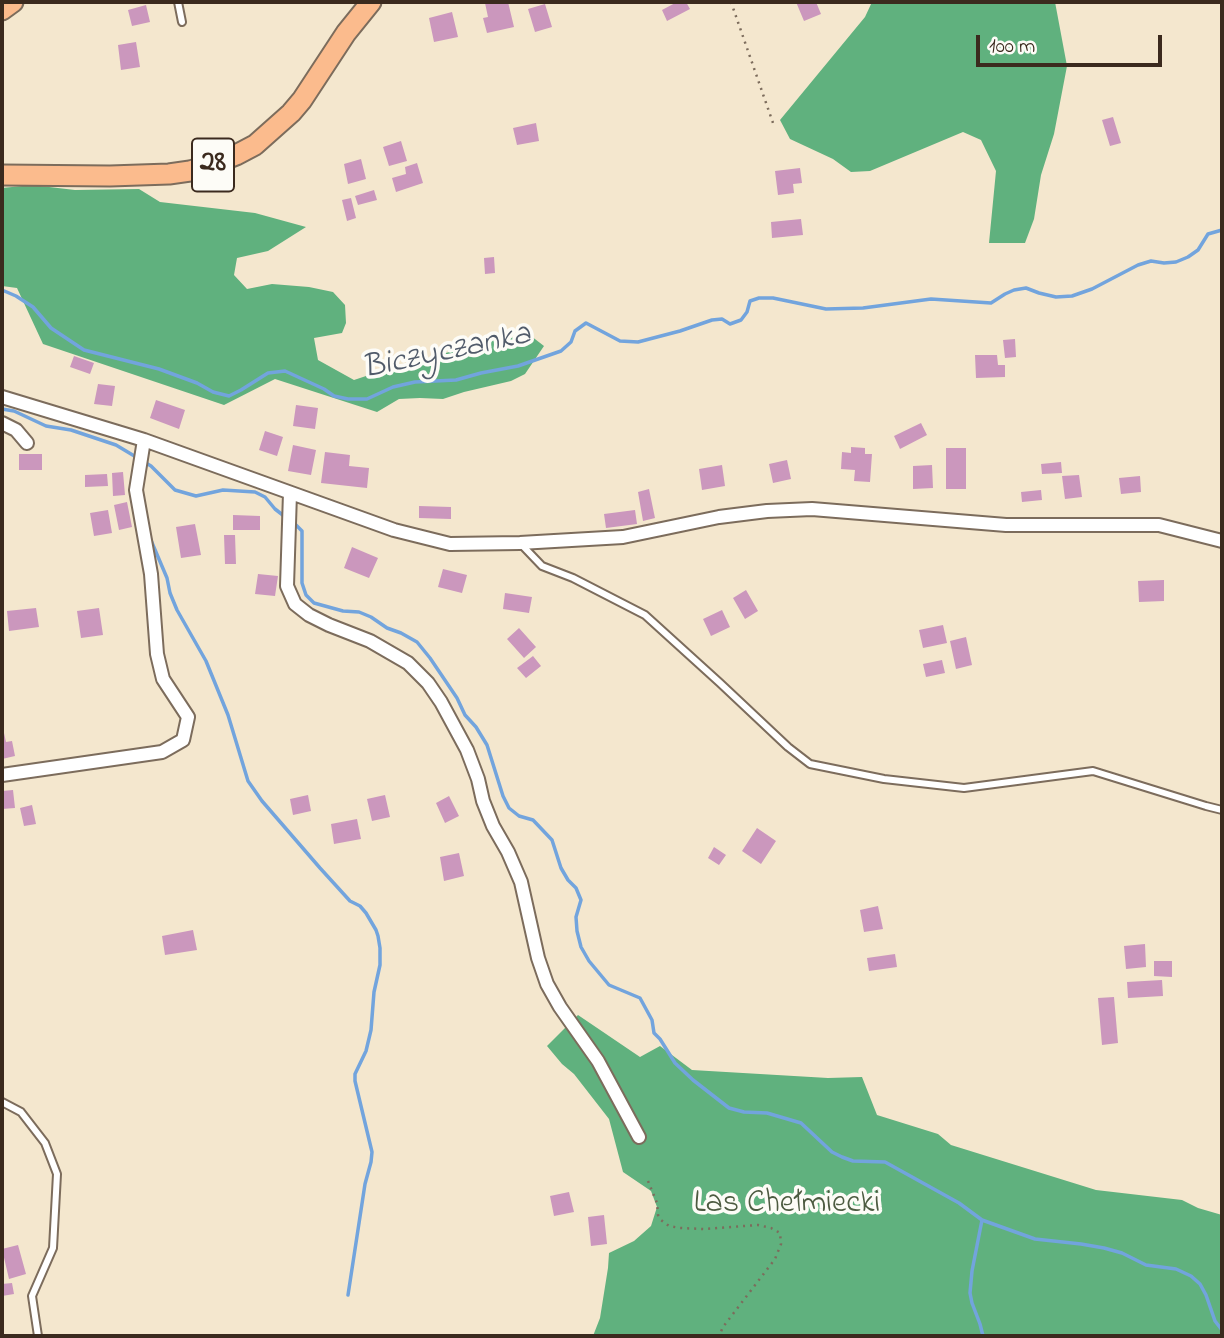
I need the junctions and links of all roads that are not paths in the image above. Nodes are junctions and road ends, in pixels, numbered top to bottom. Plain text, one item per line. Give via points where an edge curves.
1 (13, 2) edge
2 (178, 2) edge
3 (371, 2) edge
4 (2, 10) edge
5 (181, 22) dead end
6 (2, 175) edge
7 (2, 397) edge
8 (2, 423) edge
9 (144, 440) junction
10 (27, 443) dead end
11 (290, 493) junction
12 (1222, 541) edge
13 (520, 543) junction
14 (2, 775) edge
15 (1222, 810) edge
16 (2, 1102) edge
17 (639, 1138) dead end
18 (38, 1336) edge

1 - 4 main road
2 - 5 lane
3 - 6 main road, 28 via 291,113 255,145 236,155 169,174
7 - 9 street
8 - 10 street
9 - 11 street
9 - 14 street via 135,490 151,574 157,654 163,679 188,717 183,740 162,752
11 - 13 street via 394,530 450,544
11 - 17 street via 287,586 295,604 408,663 428,683 454,723 493,826 521,882 547,984 598,1062
12 - 13 street via 1159,526 1006,525 812,509 719,517 623,537
13 - 15 lane via 542,565 645,615 810,764 964,788 1093,771
16 - 18 lane via 21,1112 45,1143 57,1174 53,1248 32,1296

